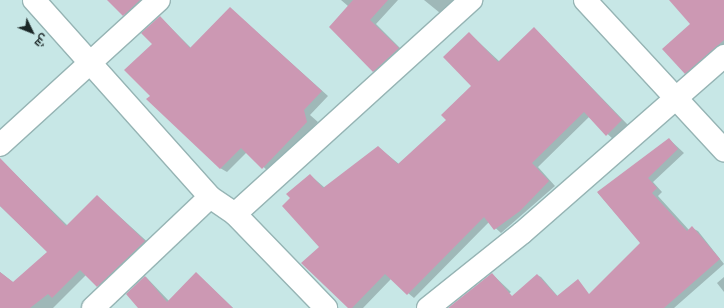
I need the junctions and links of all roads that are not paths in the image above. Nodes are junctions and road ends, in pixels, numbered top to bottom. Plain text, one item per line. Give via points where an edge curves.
1 (34, 0) edge
2 (159, 0) edge
3 (471, 0) edge
4 (585, 0) edge
5 (724, 56) edge
6 (90, 63) junction
7 (674, 96) junction
8 (0, 145) edge
9 (724, 150) edge
10 (210, 197) junction
11 (235, 214) junction
12 (92, 308) edge
13 (326, 308) edge
14 (428, 308) edge

1 - 6 street
2 - 6 street
3 - 11 street
4 - 7 street
5 - 7 street
6 - 8 street
6 - 10 street
7 - 9 street
7 - 14 street via 522,233
10 - 11 street
10 - 12 street
11 - 13 street

